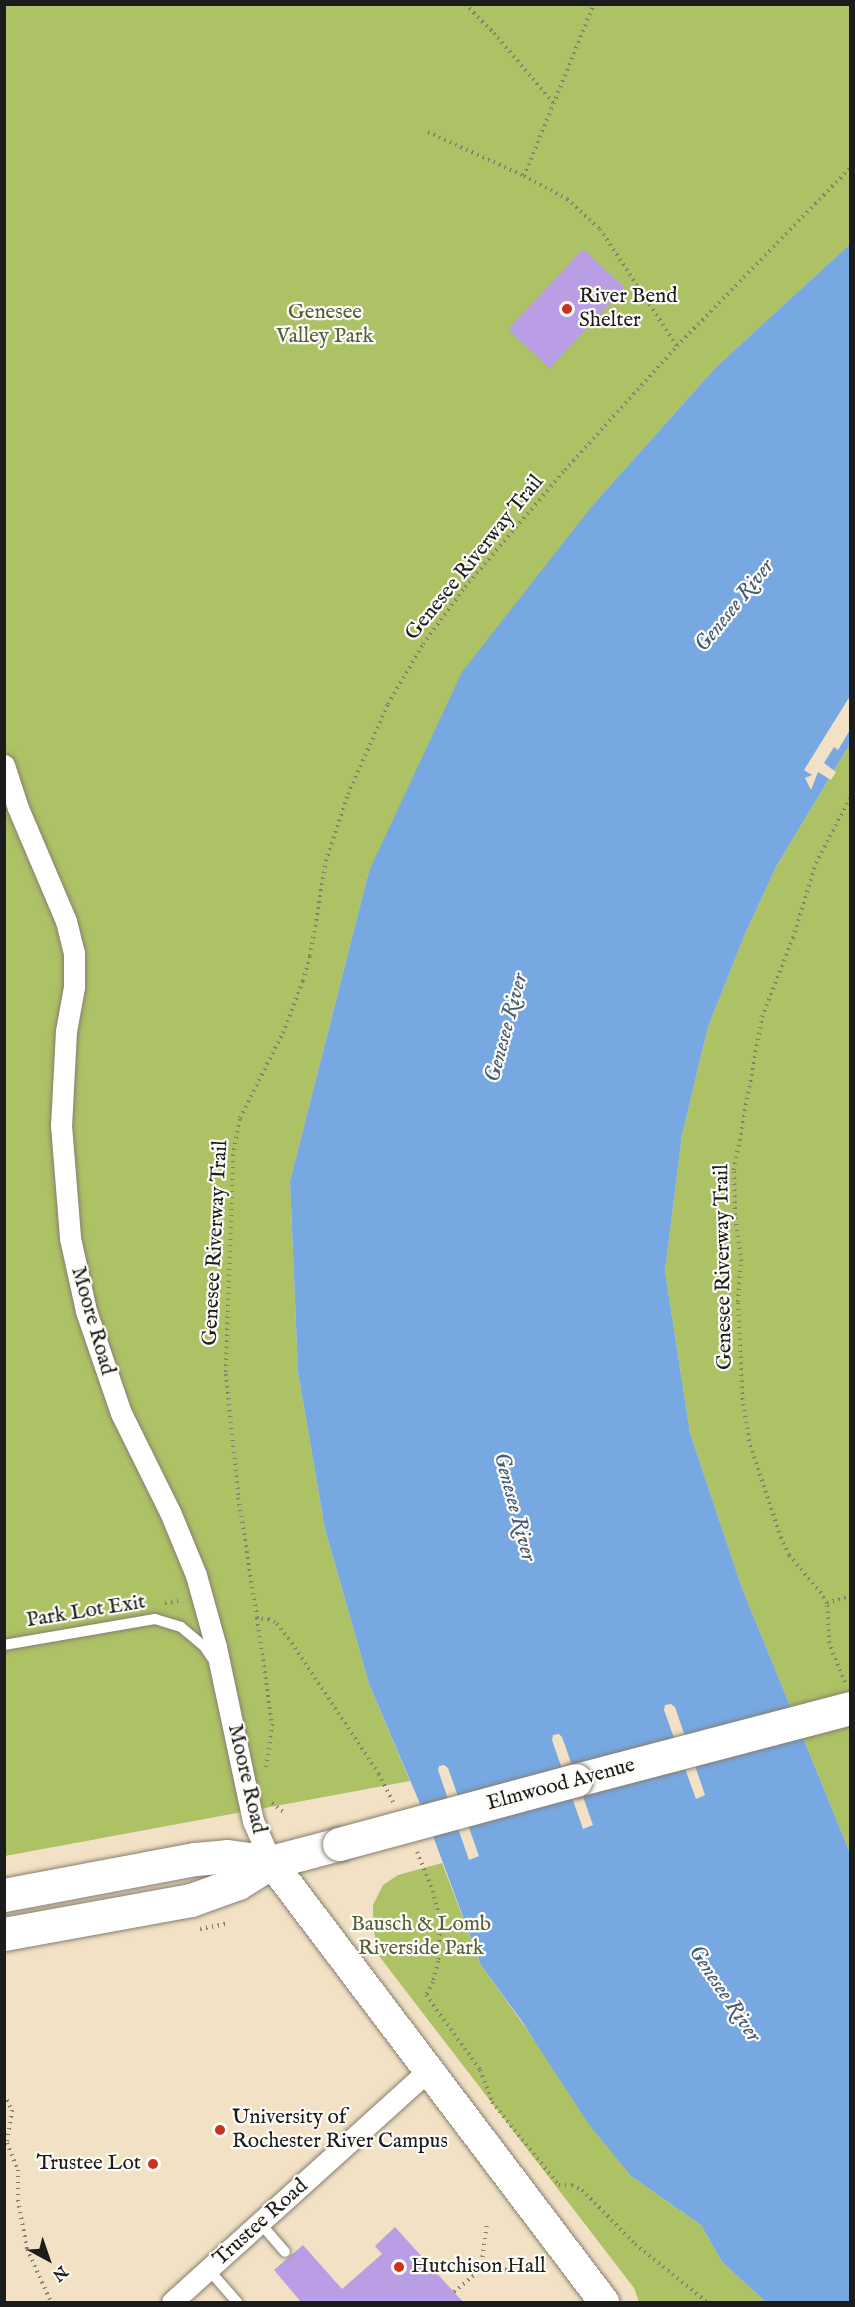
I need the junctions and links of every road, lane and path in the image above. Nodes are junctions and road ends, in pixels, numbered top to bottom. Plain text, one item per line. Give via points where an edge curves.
1 (465, 4) edge
2 (594, 4) edge
3 (555, 105) junction
4 (428, 132) dead end
5 (850, 168) edge
6 (524, 176) junction
7 (676, 346) junction
8 (4, 765) edge
9 (850, 798) edge
10 (850, 1596) edge
11 (826, 1603) junction
12 (257, 1618) junction
13 (4, 1645) edge
14 (222, 1674) junction
15 (848, 1697) edge
16 (266, 1776) dead end
17 (270, 1798) dead end
18 (397, 1809) dead end
19 (286, 1814) dead end
20 (416, 1851) dead end
21 (271, 1862) junction
22 (4, 1895) edge
23 (4, 1934) edge
24 (389, 1947) dead end
25 (439, 1947) junction
26 (429, 2070) junction
27 (4, 2095) edge
28 (487, 2222) dead end
29 (260, 2223) junction
30 (285, 2252) dead end
31 (482, 2269) junction
32 (209, 2270) junction
33 (523, 2270) dead end
34 (454, 2292) dead end
35 (51, 2302) edge
36 (172, 2302) edge
37 (237, 2302) edge
38 (604, 2302) edge
39 (708, 2302) edge

1 - 3 path
2 - 3 path
3 - 6 path
4 - 6 path
5 - 7 path, Genesee Riverway Trail
6 - 7 path via 567,199 600,229
7 - 12 path, Genesee Riverway Trail via 501,544 448,609 403,676 373,736 336,829 319,892 310,956 295,1006 240,1118 234,1156 225,1372
8 - 14 street, Moore Road via 66,921 74,952 61,1125 65,1200 77,1274 108,1382 196,1575
9 - 11 path, Genesee Riverway Trail via 816,863 762,1017 734,1170 741,1261 738,1302 742,1394 749,1441 789,1555
10 - 11 path
11 - 15 path via 829,1643
12 - 16 path, Genesee Riverway Trail via 272,1724
12 - 18 path via 275,1622 289,1639 379,1774
13 - 14 lane, Park Lot Exit via 155,1619 181,1627 192,1636 204,1646
14 - 21 street, Moore Road via 253,1821
15 - 21 main road, Elmwood Avenue, bridge
17 - 19 path
20 - 25 path via 435,1898 440,1922
21 - 22 main road, Elmwood Avenue via 245,1857 203,1858
21 - 23 main road, Elmwood Avenue via 238,1883 191,1900
21 - 26 street
24 - 25 path
25 - 39 path via 433,1983 426,1995 480,2070 492,2102 560,2186 582,2190 635,2244
26 - 29 street, Trustee Road
26 - 38 street
27 - 35 path via 12,2110 7,2143 18,2170 18,2200 27,2249
28 - 31 path
29 - 30 lane
29 - 32 street, Trustee Road
31 - 33 path
31 - 34 path
32 - 36 street, Trustee Road
32 - 37 lane

